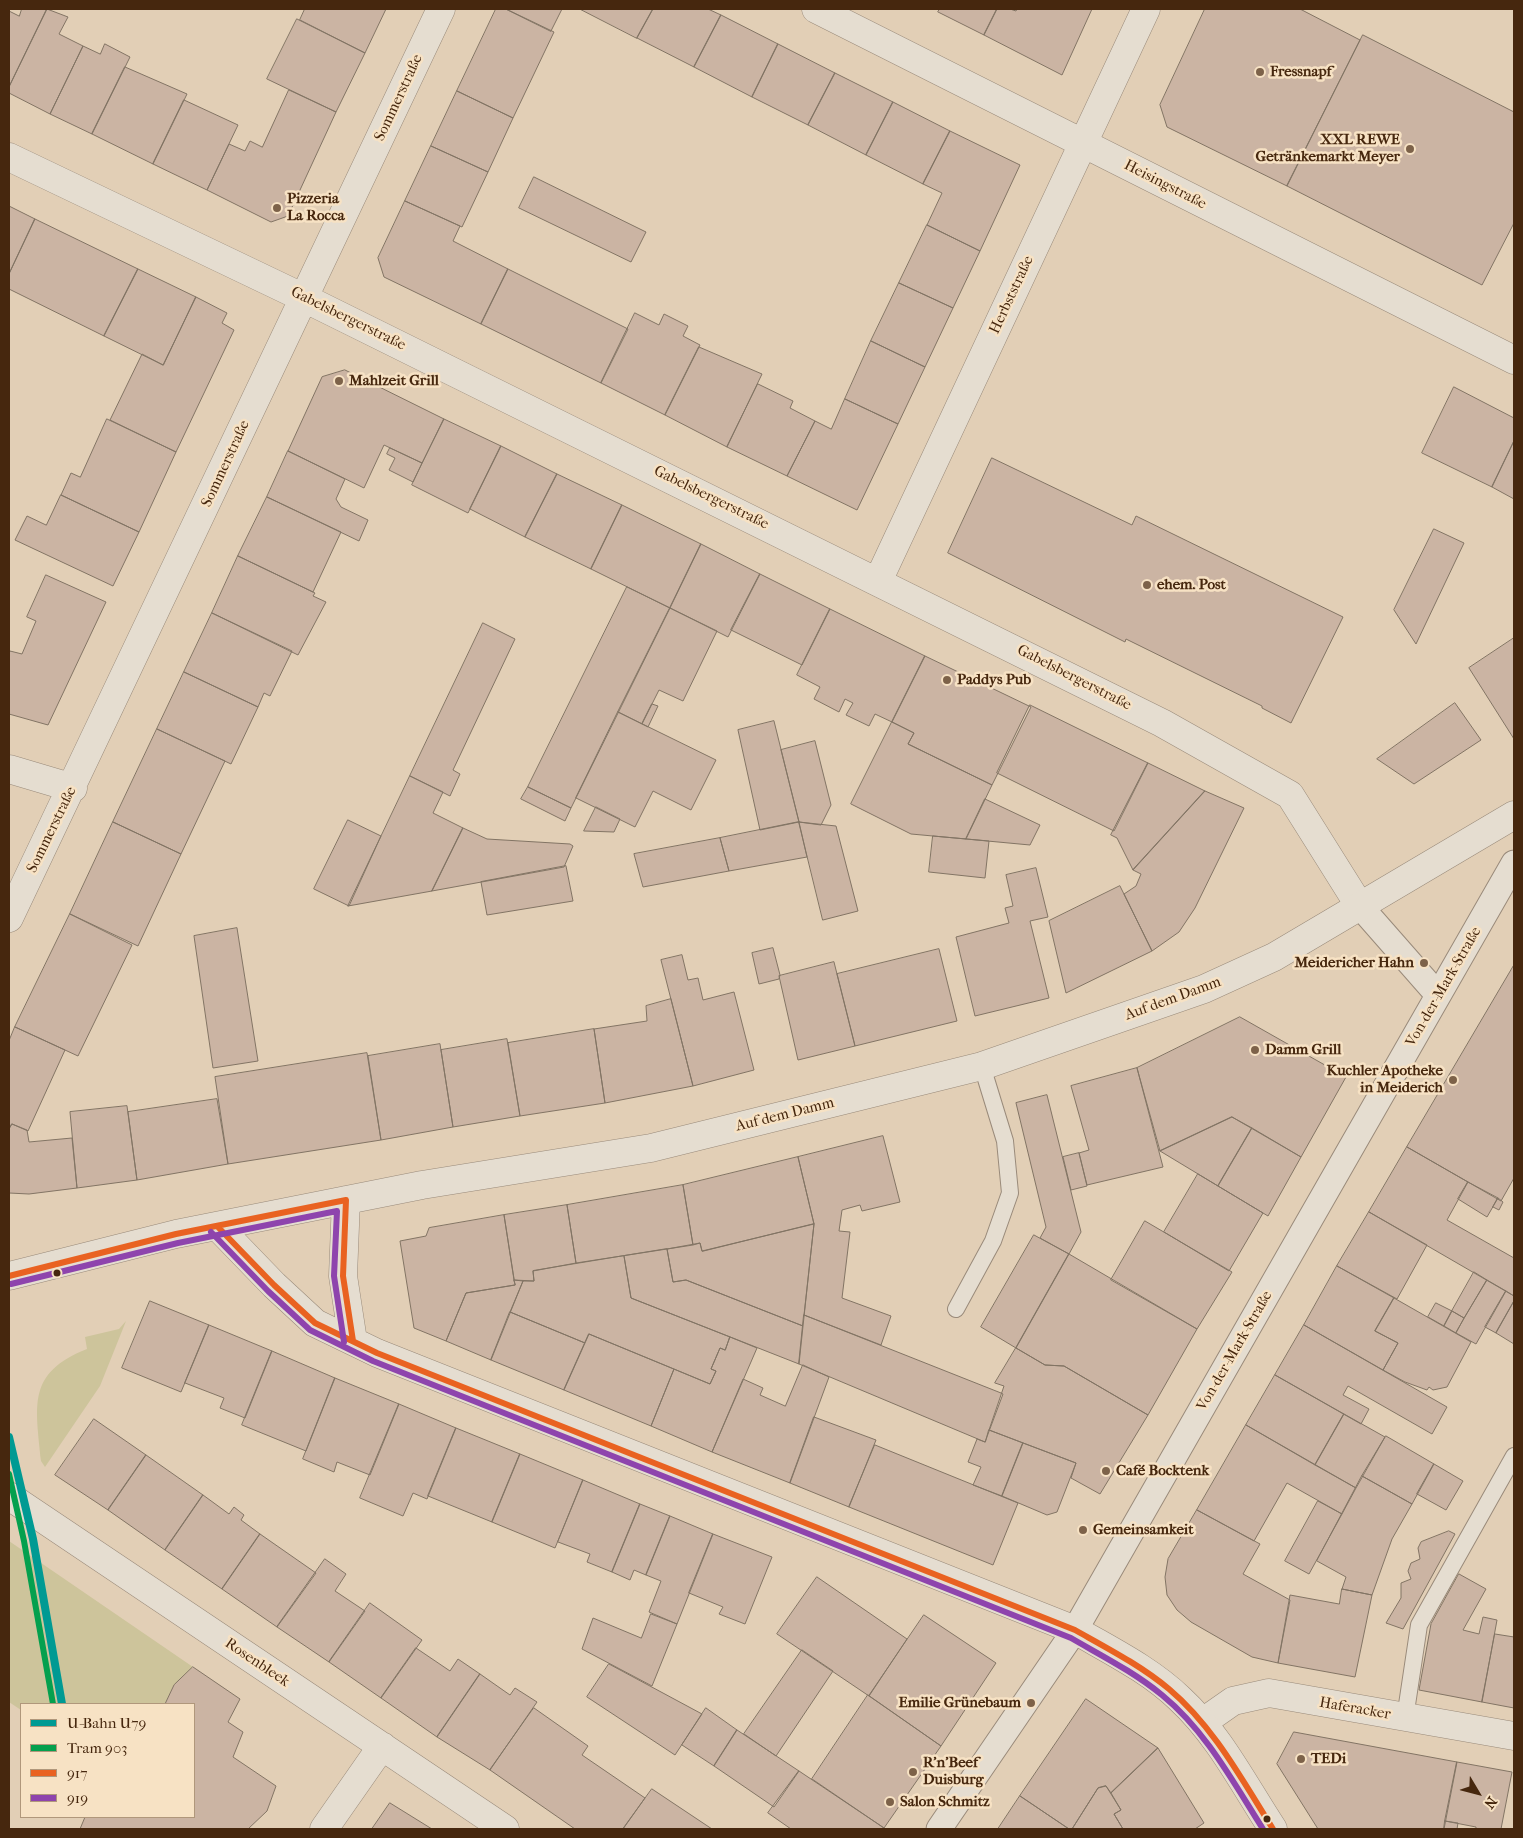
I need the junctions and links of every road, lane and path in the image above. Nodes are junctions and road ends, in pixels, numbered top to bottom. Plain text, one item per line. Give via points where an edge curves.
1 (441, 9) edge
2 (816, 9) edge
3 (1146, 9) edge
4 (1083, 143) junction
5 (9, 157) edge
6 (304, 298) junction
7 (1514, 360) edge
8 (878, 581) junction
9 (9, 769) edge
10 (73, 788) junction
11 (1514, 815) edge
12 (1514, 863) edge
13 (1360, 905) junction
14 (9, 918) edge
15 (1438, 995) junction
16 (982, 1066) junction
17 (346, 1200) junction
18 (217, 1226) junction
19 (9, 1276) edge
20 (956, 1309) dead end
21 (354, 1342) junction
22 (1514, 1456) edge
23 (9, 1496) edge
24 (1075, 1630) junction
25 (1406, 1718) junction
26 (1203, 1722) junction
27 (1514, 1736) edge
28 (382, 1746) junction
29 (324, 1829) edge
30 (505, 1829) edge
31 (939, 1829) edge
32 (1273, 1829) edge

1 - 6 street, Sommerstraße
2 - 4 street, Heisingstraße
3 - 4 street, Herbststraße
4 - 7 street, Heisingstraße
4 - 8 street, Herbststraße
5 - 6 street, Gabelsbergerstraße
6 - 8 street, Gabelsbergerstraße
6 - 10 street, Sommerstraße
8 - 13 street, Gabelsbergerstraße via 1162,723 1290,795
9 - 10 street
10 - 14 street, Sommerstraße
11 - 13 street, Auf dem Damm
12 - 15 street, Von-der-Mark-Straße
13 - 15 street
13 - 16 street, Auf dem Damm via 1274,956 1204,989
15 - 24 street, Von-der-Mark-Straße
16 - 17 street, Auf dem Damm via 651,1148
16 - 20 lane via 1005,1141 1010,1193 993,1241
17 - 18 street, Auf dem Damm
17 - 21 street via 343,1276
18 - 19 street, Auf dem Damm
18 - 21 street via 315,1323
21 - 24 street
22 - 25 lane via 1419,1626
23 - 28 street, Rosenbleek
24 - 26 street via 1141,1668 1180,1698
24 - 31 street, Von-der-Mark-Straße
25 - 26 street, Haferacker via 1269,1693 1233,1701
25 - 27 street, Haferacker
26 - 32 street
28 - 29 street
28 - 30 street, Rosenbleek

